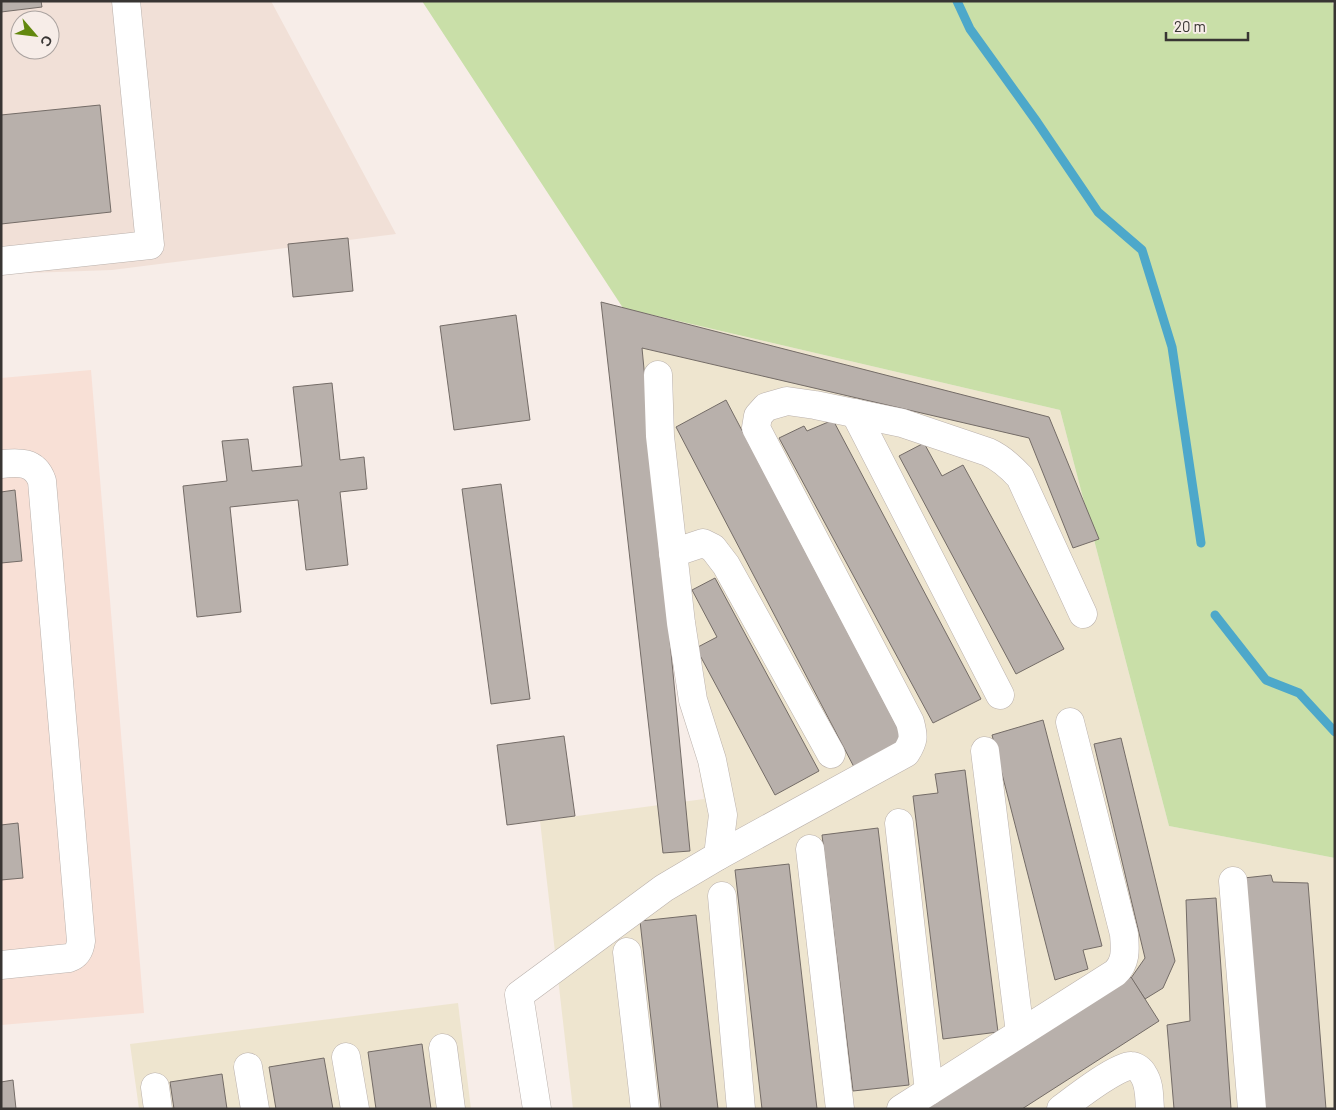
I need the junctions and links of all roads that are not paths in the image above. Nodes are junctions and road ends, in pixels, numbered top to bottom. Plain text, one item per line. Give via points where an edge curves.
1 (126, 1) edge
2 (1, 261) edge
3 (658, 374) dead end
4 (855, 413) junction
5 (1, 464) edge
6 (673, 553) junction
7 (1083, 614) dead end
8 (1000, 695) dead end
9 (1070, 722) dead end
10 (985, 751) dead end
11 (831, 754) dead end
12 (899, 823) dead end
13 (810, 849) dead end
14 (718, 856) junction
15 (1233, 881) dead end
16 (722, 896) dead end
17 (627, 952) dead end
18 (1, 965) edge
19 (1020, 1033) junction
20 (443, 1048) dead end
21 (346, 1056) dead end
22 (248, 1067) dead end
23 (930, 1091) junction
24 (255, 1109) edge
25 (355, 1109) edge
26 (451, 1109) edge
27 (537, 1109) edge
28 (645, 1109) edge
29 (741, 1109) edge
30 (840, 1109) edge
31 (901, 1109) edge
32 (1061, 1109) edge
33 (1150, 1109) edge
34 (1252, 1109) edge

1 - 2 lane via 150,245
3 - 6 lane via 660,436
4 - 7 lane via 902,423 1000,457 1020,477
4 - 8 lane
4 - 14 lane via 787,401 766,407 758,416 756,428 910,722 914,736 906,753
5 - 18 lane via 31,465 42,481 81,941 78,952 69,958
6 - 11 lane via 703,543 713,548 726,565
6 - 14 lane via 692,700 712,760 723,816
9 - 19 lane via 1124,934 1125,952 1115,973
10 - 19 lane
12 - 23 lane
13 - 30 lane
14 - 27 lane via 664,888 519,995
15 - 34 lane
16 - 29 lane
17 - 28 lane
19 - 23 lane
20 - 26 lane
21 - 25 lane
22 - 24 lane
23 - 31 lane
32 - 33 lane via 1112,1074 1130,1066 1144,1075

